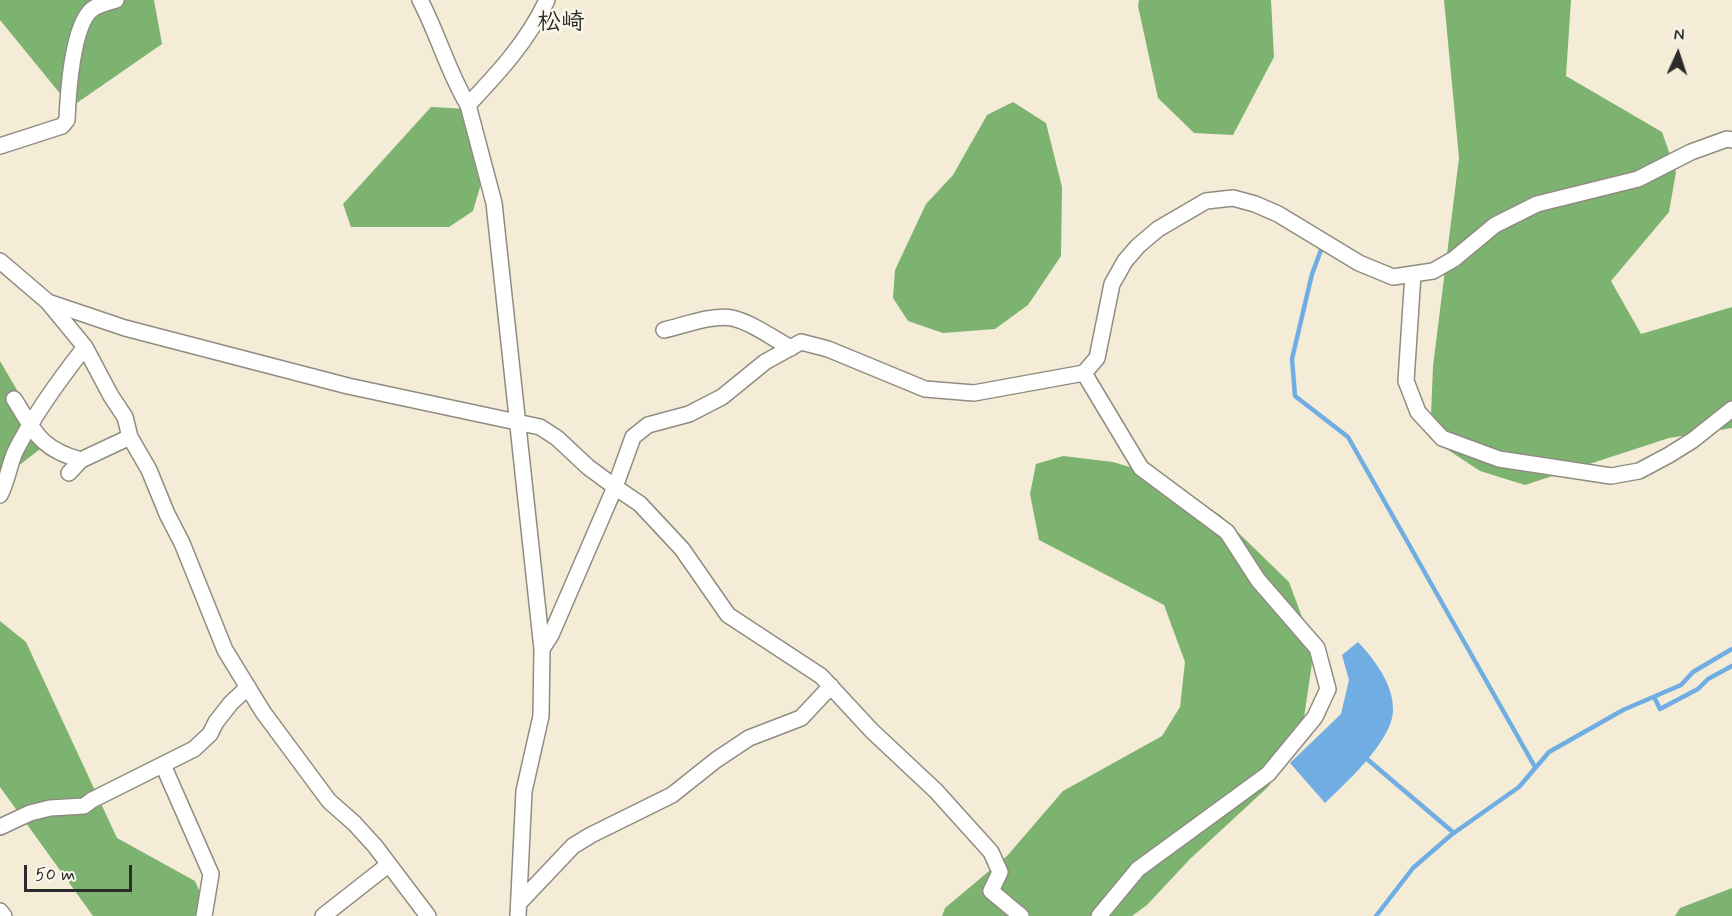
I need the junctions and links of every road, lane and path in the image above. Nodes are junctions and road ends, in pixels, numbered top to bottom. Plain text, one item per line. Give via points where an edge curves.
1 (116, 0) edge
2 (420, 0) edge
3 (547, 0) edge
4 (468, 105) junction
5 (1732, 140) edge
6 (0, 146) edge
7 (0, 261) edge
8 (1413, 274) junction
9 (48, 302) junction
10 (663, 330) dead end
11 (86, 348) junction
12 (791, 348) junction
13 (1083, 374) junction
14 (14, 399) dead end
15 (1732, 409) edge
16 (517, 421) junction
17 (31, 425) junction
18 (130, 437) junction
19 (81, 460) junction
20 (69, 473) dead end
21 (615, 487) junction
22 (0, 495) edge
23 (542, 649) junction
24 (831, 686) junction
25 (248, 687) junction
26 (163, 765) junction
27 (0, 827) edge
28 (388, 865) junction
29 (519, 910) edge
30 (0, 911) edge
31 (4, 916) edge
32 (204, 916) edge
33 (323, 916) edge
34 (428, 916) edge
35 (1021, 916) edge
36 (1099, 916) edge

1 - 6 street via 92,8 81,24 69,80 67,120 62,126
2 - 4 street via 454,82
3 - 4 street via 536,23 504,67
4 - 16 street via 494,203
5 - 8 street via 1691,152 1638,179 1537,204 1495,225 1455,259 1433,271
7 - 9 street
8 - 13 street via 1393,277 1359,263 1255,204 1233,198 1206,201 1158,229 1125,261 1112,284 1097,358
8 - 15 street via 1406,381 1418,412 1442,438 1498,459 1611,476 1639,471 1669,455
9 - 11 street
9 - 16 street via 125,328 348,386
10 - 12 street via 731,318
11 - 17 street via 52,389
11 - 18 street via 125,417
12 - 13 street via 801,342 925,388 974,393
12 - 21 street via 765,362 722,398 689,414 648,425 633,436
13 - 36 street via 1141,468 1227,532 1258,580 1317,648 1329,689 1315,717 1268,774 1138,869
14 - 17 street
16 - 21 street via 540,427 557,438
16 - 23 street
17 - 19 street via 40,440 54,451
17 - 22 street via 8,468
18 - 19 street
18 - 25 street via 182,543 225,650
19 - 20 street
21 - 23 street
21 - 24 street via 640,504 682,549 728,615 822,676
23 - 29 street via 541,716 524,791
24 - 29 street via 801,718 749,738 672,795 573,846
24 - 35 street via 991,852 1000,872 992,891
25 - 26 street via 194,749
25 - 28 street via 329,801 354,823
26 - 27 street via 84,806 30,813
26 - 32 street via 211,874
28 - 33 street
28 - 34 street
30 - 31 street

